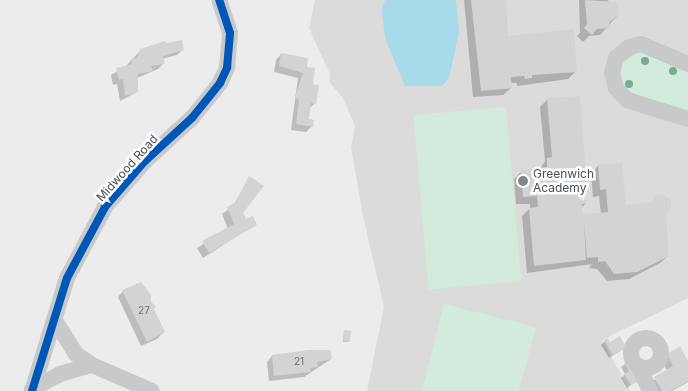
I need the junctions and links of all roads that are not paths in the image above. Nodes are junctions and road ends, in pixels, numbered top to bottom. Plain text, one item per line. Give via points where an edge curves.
1 (219, 0) edge
2 (688, 64) edge
3 (688, 119) edge
4 (54, 319) junction
5 (92, 365) junction
6 (639, 368) dead end
7 (32, 390) edge
8 (152, 391) edge
9 (650, 391) edge

1 - 4 street, Midwood Road via 230,33 228,68 192,118 145,161 105,207 67,278
2 - 3 street via 640,44 629,47 616,58 612,73 616,88 627,100
4 - 5 street via 70,346
4 - 7 street, Midwood Road
5 - 7 street via 60,374
5 - 8 street
6 - 9 street

